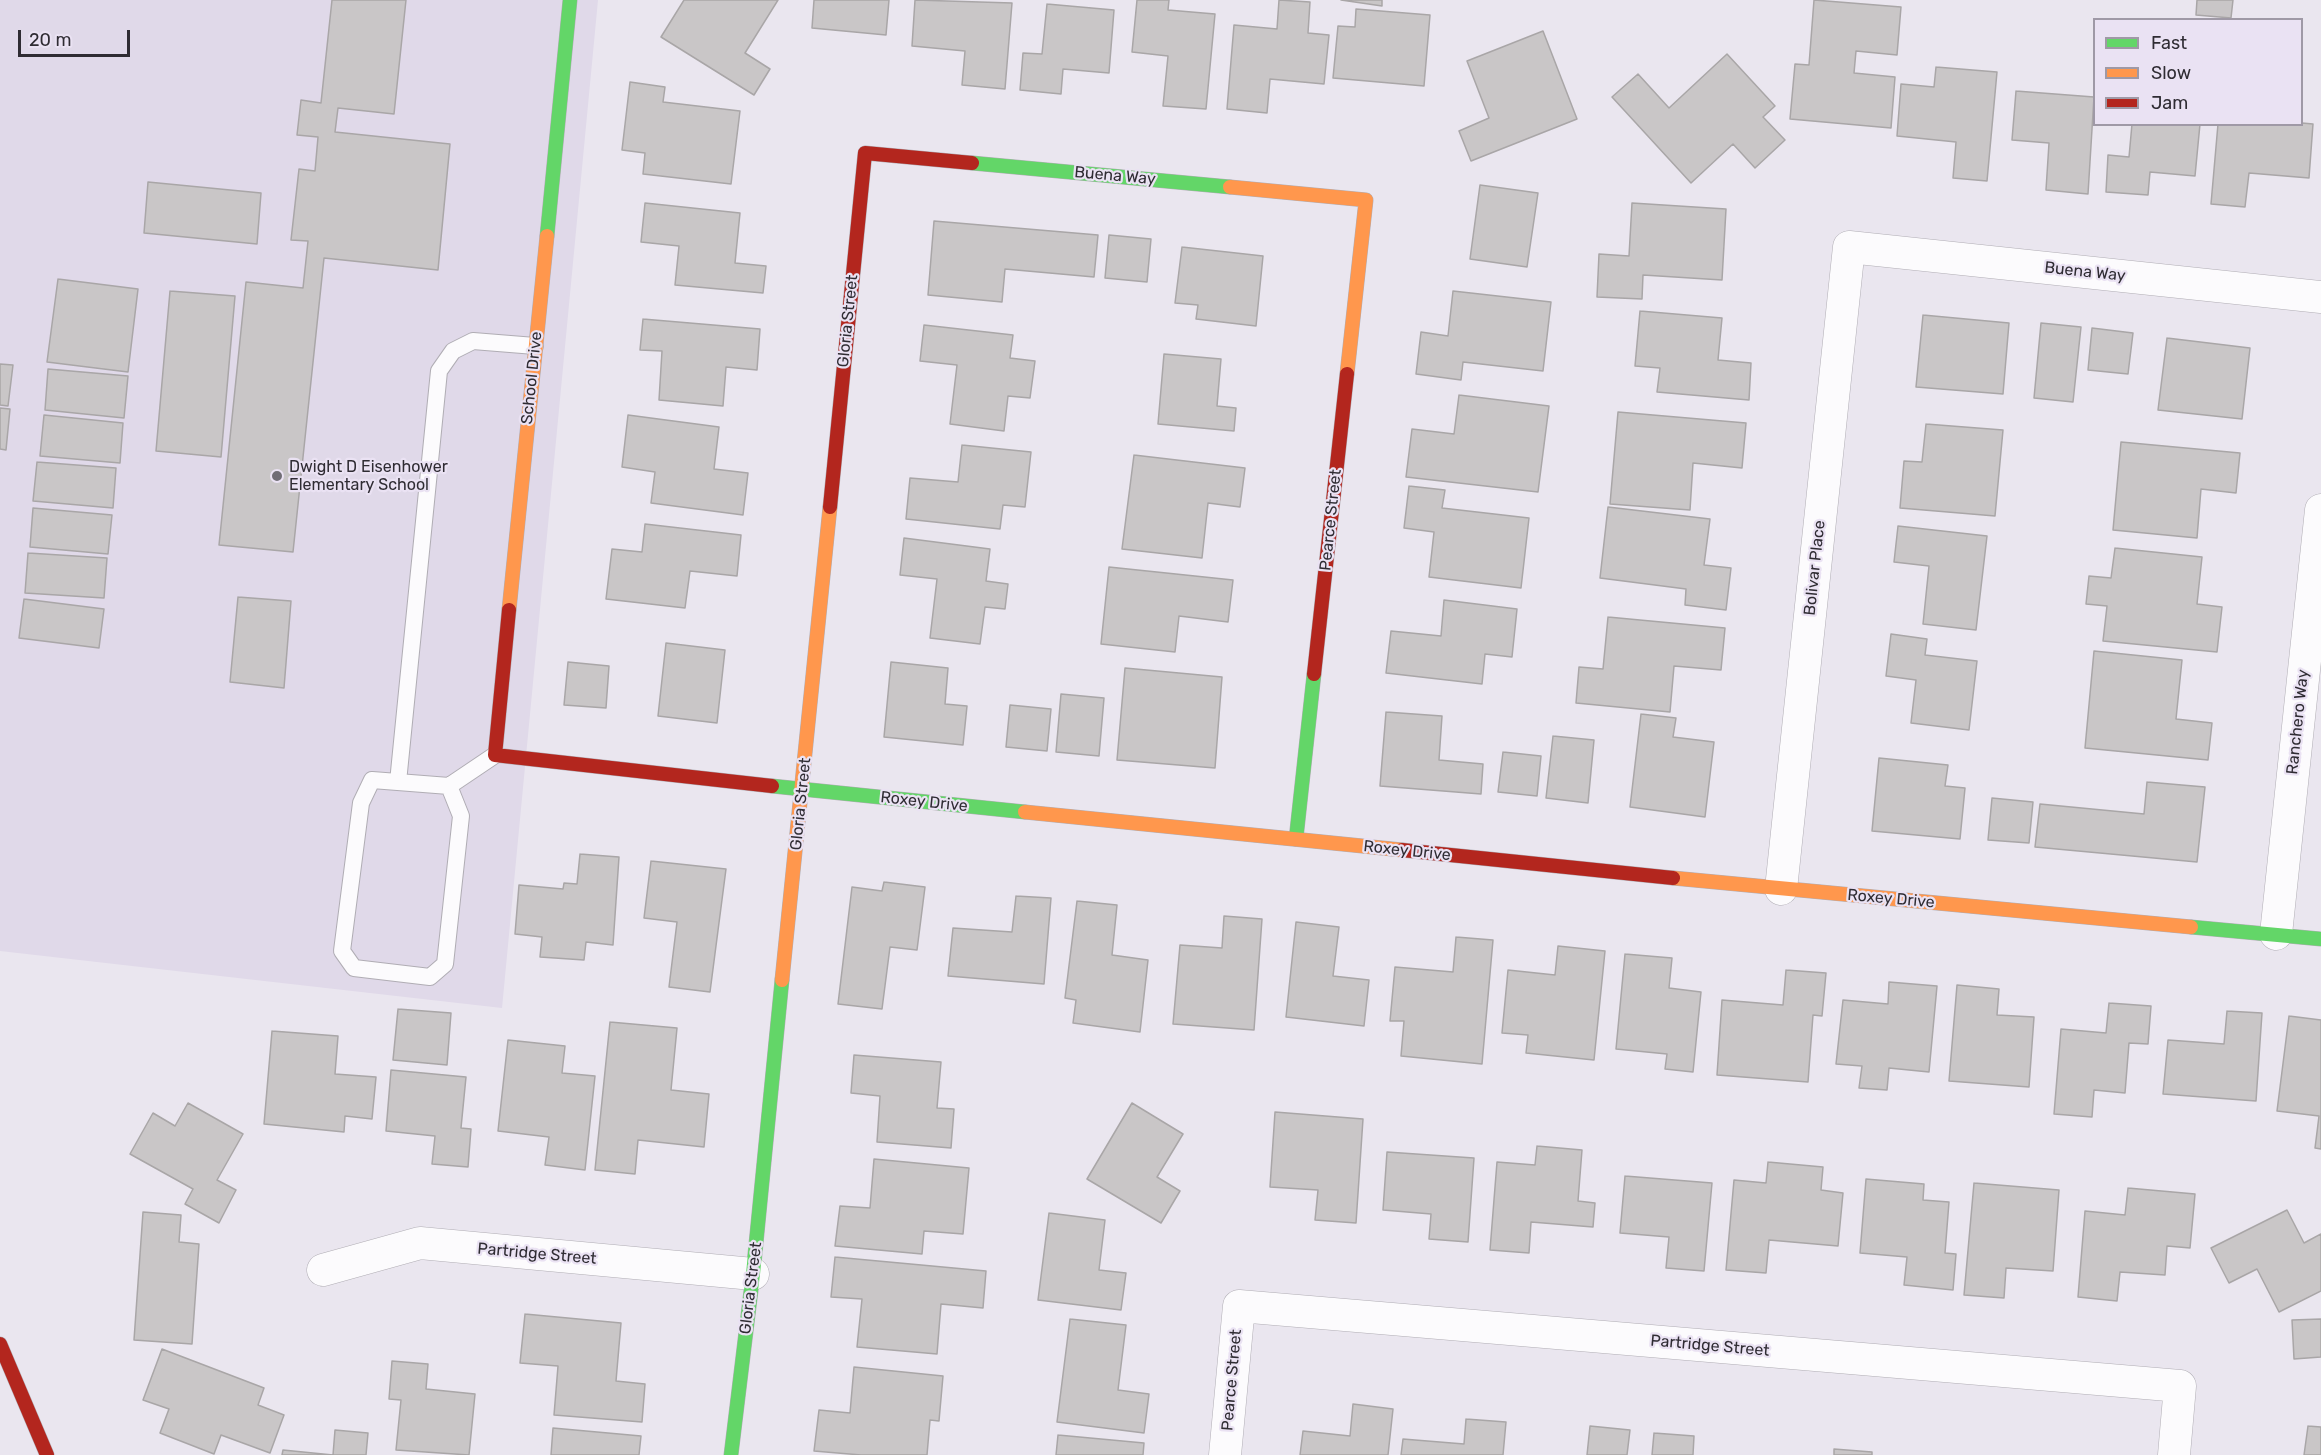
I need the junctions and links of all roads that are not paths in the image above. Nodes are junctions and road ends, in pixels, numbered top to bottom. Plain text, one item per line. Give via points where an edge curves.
1 (570, 0) edge
2 (865, 153) joint
3 (1365, 200) joint
4 (1849, 247) joint
5 (2321, 297) edge
6 (535, 346) junction
7 (2321, 510) edge
8 (495, 755) junction
9 (398, 782) junction
10 (449, 786) junction
11 (802, 789) junction
12 (1296, 839) junction
13 (1781, 889) junction
14 (2276, 934) junction
15 (2321, 939) edge
16 (323, 1270) dead end
17 (753, 1274) junction
18 (1239, 1306) joint
19 (0, 1344) edge
20 (47, 1455) edge
21 (731, 1455) edge
22 (1225, 1455) edge
23 (2174, 1455) edge

1 - 6 main road, School Drive
2 - 3 main road, Buena Way
2 - 11 main road, Gloria Street
3 - 12 main road, Pearce Street
4 - 5 street, Buena Way
4 - 13 street, Bolivar Place
6 - 8 main road, School Drive
6 - 9 lane via 473,341 453,351 439,371
7 - 14 street, Ranchero Way
8 - 10 lane
8 - 11 main road, Roxey Drive
9 - 10 lane
9 - 10 lane via 372,780 361,803 342,951 354,968 430,977 445,964 462,816
11 - 12 main road, Roxey Drive
11 - 17 main road, Gloria Street
12 - 13 main road, Roxey Drive
13 - 14 main road, Roxey Drive
14 - 15 main road, Roxey Drive
16 - 17 street, Partridge Street via 420,1244
17 - 21 main road, Gloria Street
18 - 22 street, Pearce Street
18 - 23 street, Partridge Street via 2180,1386
19 - 20 main road

